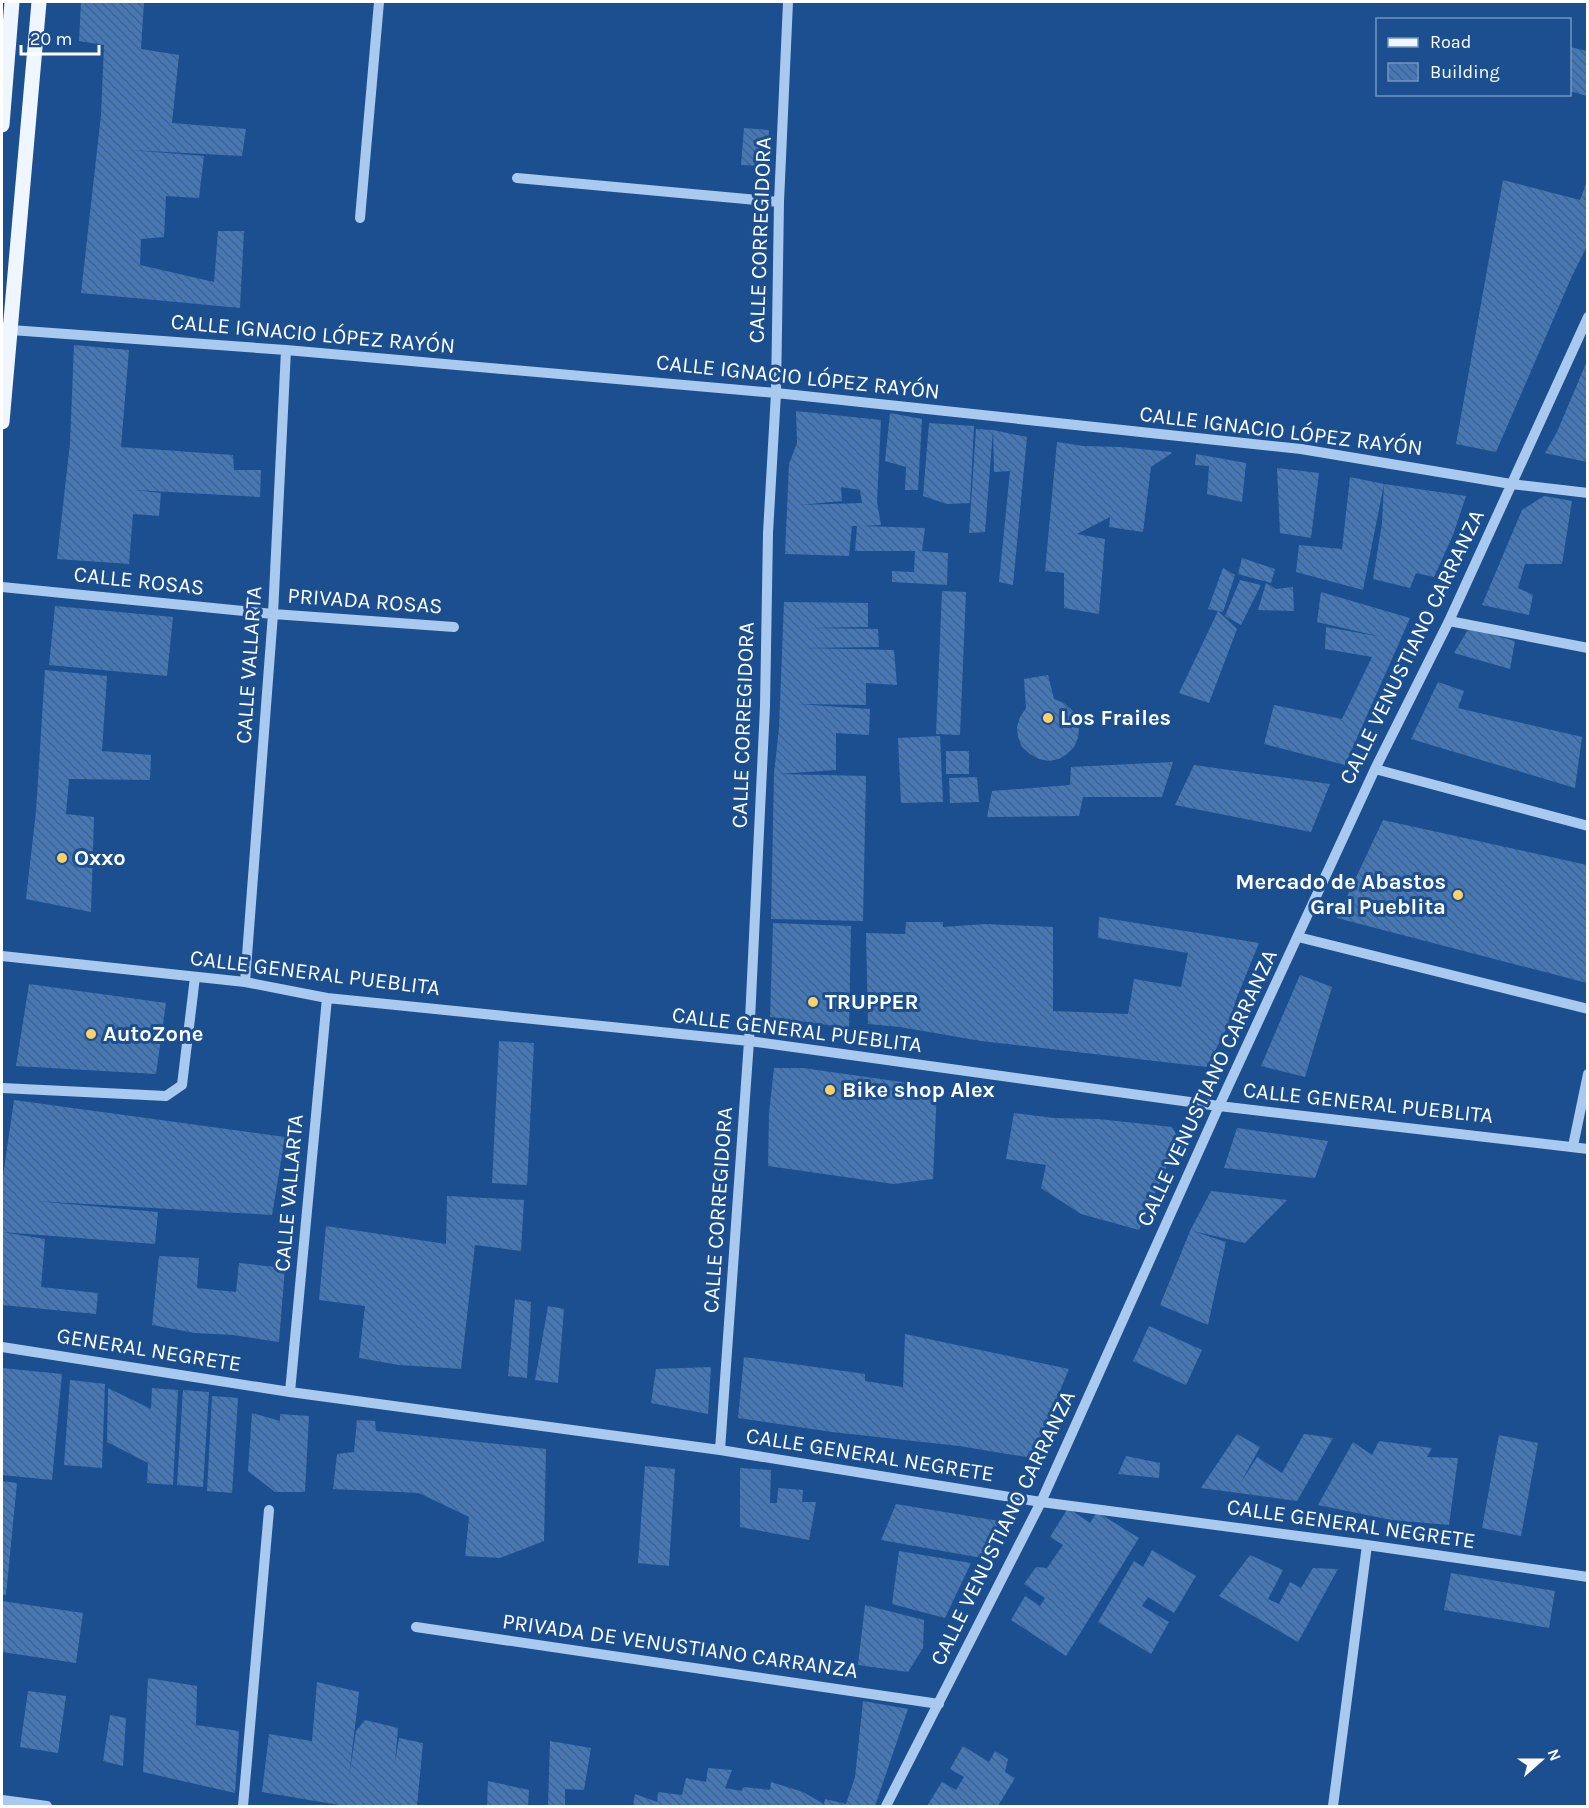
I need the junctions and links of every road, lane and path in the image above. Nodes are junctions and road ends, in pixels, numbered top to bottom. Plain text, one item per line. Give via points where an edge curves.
1 (12, 2) edge
2 (39, 2) edge
3 (380, 2) edge
4 (788, 2) edge
5 (2, 125) edge
6 (517, 178) dead end
7 (779, 202) junction
8 (360, 218) dead end
9 (1587, 317) edge
10 (6, 328) edge
11 (286, 350) junction
12 (776, 393) junction
13 (2, 422) edge
14 (1511, 484) junction
15 (1587, 493) edge
16 (2, 587) edge
17 (273, 614) junction
18 (1449, 621) junction
19 (454, 627) dead end
20 (1587, 648) edge
21 (1374, 769) junction
22 (1587, 826) edge
23 (1298, 937) junction
24 (2, 956) edge
25 (195, 977) junction
26 (245, 982) junction
27 (327, 998) junction
28 (1587, 1009) edge
29 (749, 1041) junction
30 (1587, 1074) edge
31 (2, 1088) edge
32 (1219, 1106) junction
33 (1574, 1146) junction
34 (1587, 1149) edge
35 (2, 1347) edge
36 (290, 1392) junction
37 (720, 1450) junction
38 (1041, 1502) junction
39 (269, 1510) dead end
40 (1366, 1545) junction
41 (1587, 1577) edge
42 (416, 1627) dead end
43 (939, 1704) junction
44 (2, 1800) edge
45 (47, 1806) edge
46 (243, 1806) edge
47 (886, 1806) edge
48 (1332, 1806) edge

1 - 5 main road
2 - 10 main road
3 - 8 street
4 - 7 street, CALLE CORREGIDORA
6 - 7 street
7 - 12 street, CALLE CORREGIDORA
9 - 14 street, CALLE VENUSTIANO CARRANZA
10 - 11 street, CALLE IGNACIO LÓPEZ RAYÓN
10 - 13 main road
11 - 12 street, CALLE IGNACIO LÓPEZ RAYÓN
11 - 17 street, CALLE VALLARTA
12 - 14 street, CALLE IGNACIO LÓPEZ RAYÓN via 1301,449
12 - 29 street, CALLE CORREGIDORA
14 - 15 street, CALLE IGNACIO LÓPEZ RAYÓN
14 - 18 street, CALLE VENUSTIANO CARRANZA
16 - 17 street, CALLE ROSAS
17 - 19 street, PRIVADA ROSAS
17 - 26 street, CALLE VALLARTA
18 - 20 street
18 - 21 street, CALLE VENUSTIANO CARRANZA
21 - 22 street
21 - 23 street, CALLE VENUSTIANO CARRANZA
23 - 28 street
23 - 32 street, CALLE VENUSTIANO CARRANZA
24 - 25 street, CALLE GENERAL PUEBLITA
25 - 26 street, CALLE GENERAL PUEBLITA
25 - 31 street via 182,1085 166,1096
26 - 27 street, CALLE GENERAL PUEBLITA
27 - 29 street, CALLE GENERAL PUEBLITA
27 - 36 street, CALLE VALLARTA
29 - 32 street, CALLE GENERAL PUEBLITA
29 - 37 street, CALLE CORREGIDORA
30 - 33 street
32 - 33 street, CALLE GENERAL PUEBLITA
32 - 38 street, CALLE VENUSTIANO CARRANZA
33 - 34 street, CALLE GENERAL PUEBLITA
35 - 36 street, GENERAL NEGRETE
36 - 37 street, CALLE GENERAL NEGRETE
37 - 38 street, CALLE GENERAL NEGRETE
38 - 40 street, CALLE GENERAL NEGRETE
38 - 43 street, CALLE VENUSTIANO CARRANZA
39 - 46 street
40 - 41 street, CALLE GENERAL NEGRETE
40 - 48 street
42 - 43 street, PRIVADA DE VENUSTIANO CARRANZA
43 - 47 street, CALLE VENUSTIANO CARRANZA
44 - 45 street

